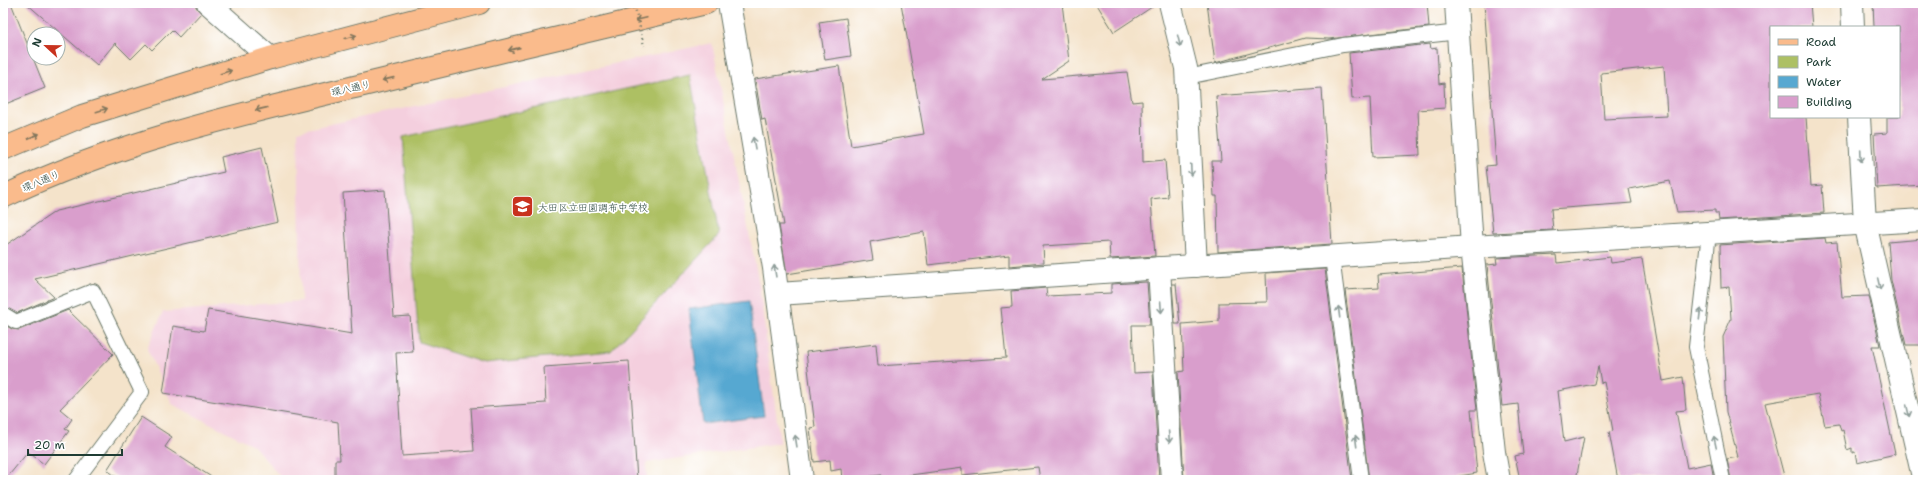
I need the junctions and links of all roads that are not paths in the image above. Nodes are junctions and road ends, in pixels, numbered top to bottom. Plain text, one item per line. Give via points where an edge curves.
1 (208, 3) edge
2 (479, 3) edge
3 (706, 3) edge
4 (729, 3) edge
5 (1170, 3) edge
6 (1456, 3) edge
7 (1852, 3) edge
8 (1853, 26) edge
9 (1459, 32) junction
10 (270, 58) junction
11 (1187, 77) junction
12 (1859, 118) edge
13 (3, 149) edge
14 (3, 197) edge
15 (1923, 220) edge
16 (1865, 223) junction
17 (1709, 233) junction
18 (1472, 247) junction
19 (1332, 257) junction
20 (1196, 266) junction
21 (1159, 268) junction
22 (778, 294) junction
23 (3, 314) edge
24 (1923, 477) edge
25 (76, 480) edge
26 (802, 480) edge
27 (1172, 480) edge
28 (1361, 480) edge
29 (1499, 480) edge
30 (1723, 480) edge

1 - 10 street
10 -> 2 main road
3 -> 14 main road, 環八通り via 233,115 133,144
22 -> 4 street
5 -> 11 street
6 - 9 street
7 - 8 street
9 - 11 lane via 1343,45
9 - 18 street
13 -> 10 main road via 82,116
11 -> 20 street
12 -> 16 street
15 - 16 street
16 - 17 street
16 -> 24 street
17 - 18 street
30 -> 17 lane via 1696,347
18 - 19 street
18 - 29 street
19 - 20 street
28 -> 19 lane
20 - 21 street
21 - 22 street
21 -> 27 street
26 -> 22 street
23 - 25 lane via 16,322 93,292 142,392

